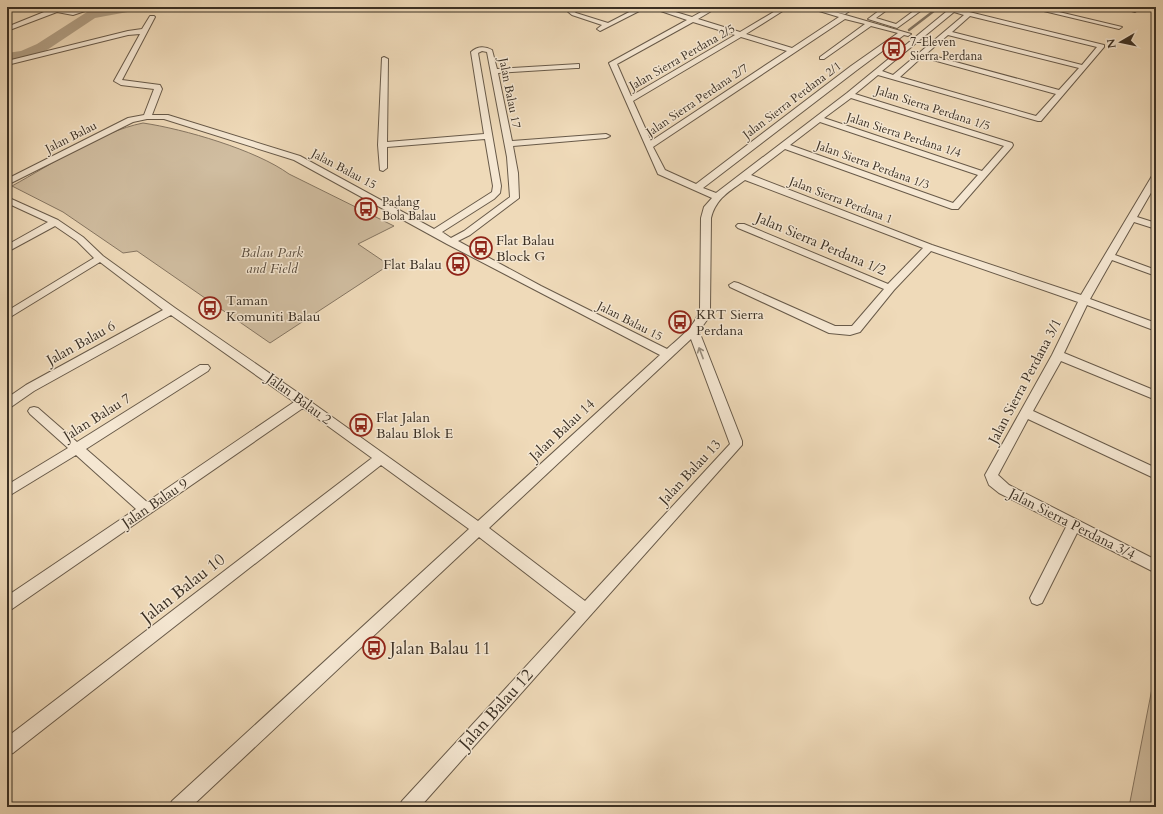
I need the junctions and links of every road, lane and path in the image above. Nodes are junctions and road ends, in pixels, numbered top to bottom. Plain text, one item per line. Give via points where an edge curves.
1 (44, 7) edge
2 (94, 7) edge
3 (570, 7) edge
4 (644, 7) edge
5 (652, 7) edge
6 (715, 7) edge
7 (786, 7) edge
8 (809, 7) edge
9 (824, 7) edge
10 (853, 7) edge
11 (888, 7) edge
12 (923, 7) edge
13 (1030, 7) edge
14 (1120, 7) edge
15 (955, 8) edge
16 (55, 10) junction
17 (1135, 10) dead end
18 (970, 13) junction
19 (843, 16) junction
20 (152, 17) dead end
21 (692, 20) junction
22 (870, 24) junction
23 (608, 25) junction
24 (1119, 27) dead end
25 (7, 29) edge
26 (600, 29) dead end
27 (144, 31) junction
28 (903, 33) junction
29 (947, 33) junction
30 (742, 35) junction
31 (918, 37) junction
32 (792, 50) junction
33 (922, 55) junction
34 (822, 58) dead end
35 (384, 59) dead end
36 (7, 63) edge
37 (576, 66) dead end
38 (1082, 67) junction
39 (493, 71) junction
40 (876, 72) junction
41 (895, 77) junction
42 (1060, 93) junction
43 (850, 95) junction
44 (630, 100) junction
45 (147, 117) junction
46 (818, 119) junction
47 (489, 136) junction
48 (606, 136) dead end
49 (509, 144) junction
50 (382, 146) junction
51 (649, 146) junction
52 (784, 146) junction
53 (383, 168) dead end
54 (983, 174) junction
55 (744, 176) junction
56 (7, 182) edge
57 (1154, 182) edge
58 (697, 188) junction
59 (717, 197) junction
60 (7, 200) edge
61 (1132, 218) junction
62 (55, 222) junction
63 (742, 226) dead end
64 (1156, 226) edge
65 (434, 233) junction
66 (450, 242) junction
67 (929, 247) junction
68 (7, 249) edge
69 (1109, 256) junction
70 (100, 258) junction
71 (1156, 273) edge
72 (734, 285) dead end
73 (890, 288) junction
74 (1084, 300) junction
75 (171, 310) junction
76 (7, 316) edge
77 (1156, 326) edge
78 (693, 331) junction
79 (667, 354) junction
80 (1058, 355) junction
81 (204, 368) dead end
82 (1156, 396) edge
83 (303, 402) junction
84 (7, 404) edge
85 (34, 411) dead end
86 (1026, 413) junction
87 (76, 448) junction
88 (381, 458) junction
89 (1156, 474) edge
90 (991, 475) joint
91 (7, 492) edge
92 (146, 509) junction
93 (1074, 525) junction
94 (478, 528) junction
95 (1156, 567) edge
96 (1037, 598) dead end
97 (7, 604) edge
98 (585, 610) junction
99 (7, 747) edge
100 (178, 807) edge
101 (408, 807) edge

1 - 16 street
2 - 16 street via 73,13
3 - 23 street via 574,14
4 - 23 street
5 - 21 street
6 - 21 street
7 - 30 street, Jalan Sierra Perdana 2/5
8 - 19 street
9 - 10 street via 843,12
11 - 12 street via 871,19 897,26
13 - 24 street
14 - 17 street
15 - 18 street
15 - 31 street
16 - 25 street
18 - 29 street
18 - 38 street via 1102,46
19 - 22 street
19 - 32 street, Jalan Sierra Perdana 2/7
20 - 27 street
21 - 30 street
21 - 44 street via 613,63
22 - 28 street
22 - 34 street
23 - 26 street
27 - 36 street
27 - 45 street via 118,81 157,87
28 - 31 street
28 - 58 street, Jalan Sierra Perdana 2/1
29 - 33 street
29 - 38 street
30 - 32 street
30 - 44 street, Jalan Sierra Perdana 2/5
31 - 40 street
32 - 51 street, Jalan Sierra Perdana 2/7
33 - 41 street
33 - 42 street
35 - 50 street
37 - 39 street
38 - 42 street
39 - 47 street, Jalan Balau 17 via 490,51 483,49 474,52
39 - 49 street, Jalan Balau 17
40 - 41 street
40 - 43 street
41 - 42 street via 1038,120
43 - 46 street
43 - 54 street, Jalan Sierra Perdana 1/5 via 1009,145
44 - 51 street
45 - 56 street, Jalan Balau via 130,120
45 - 65 street, Jalan Balau 15 via 165,117 297,158
46 - 52 street
46 - 54 street, Jalan Sierra Perdana 1/4
47 - 50 street
47 - 65 street, Jalan Balau 17 via 496,193
48 - 49 street
49 - 66 street, Jalan Balau 17 via 514,198 467,233
50 - 53 street
51 - 58 street, Jalan Sierra Perdana 2/7 via 660,172
52 - 54 street, Jalan Sierra Perdana 1/3 via 955,207
52 - 55 street
55 - 59 street
55 - 67 street, Jalan Sierra Perdana 1
57 - 61 street, Jalan Sierra Perdana 3/1
58 - 59 street, Jalan Sierra Perdana 2/7
59 - 78 street, Jalan Balau 14 via 709,207 706,218 705,310 702,320
60 - 62 street, Jalan Balau 2
61 - 64 street
61 - 69 street, Jalan Sierra Perdana 3/1
62 - 68 street
62 - 70 street, Jalan Balau 2 via 80,239
63 - 73 street, Jalan Sierra Perdana 1/2
65 - 66 street, Jalan Balau 15
66 - 79 street, Jalan Balau 15
67 - 73 street
67 - 74 street, Jalan Sierra Perdana 1
69 - 71 street
69 - 74 street, Jalan Sierra Perdana 3/1
70 - 75 street, Jalan Balau 2
70 - 76 street
72 - 73 street via 834,330 844,331 856,329
74 - 77 street, Jalan Sierra Perdana 1
74 - 80 street, Jalan Sierra Perdana 3/1
75 - 83 street, Jalan Balau 2
75 - 84 street, Jalan Balau 6 via 30,388
78 - 79 street, Jalan Balau 14
98 -> 78 street, Jalan Balau 13 via 736,445
79 - 94 street, Jalan Balau 14
80 - 82 street
80 - 86 street, Jalan Sierra Perdana 3/1
81 - 87 street, Jalan Balau 7
83 - 88 street, Jalan Balau 2
83 - 92 street, Jalan Balau 9
85 - 87 street
86 - 89 street
86 - 90 street, Jalan Sierra Perdana 3/1
87 - 91 street, Jalan Balau 7
87 - 92 street
88 - 94 street, Jalan Balau 2
88 - 99 street, Jalan Balau 10
90 - 93 street, Jalan Sierra Perdana 3/4 via 1004,489
92 - 97 street, Jalan Balau 9
93 - 95 street, Jalan Sierra Perdana 3/4
93 - 96 street
94 - 98 street, Jalan Balau 2
94 - 100 street
98 - 101 street, Jalan Balau 12

